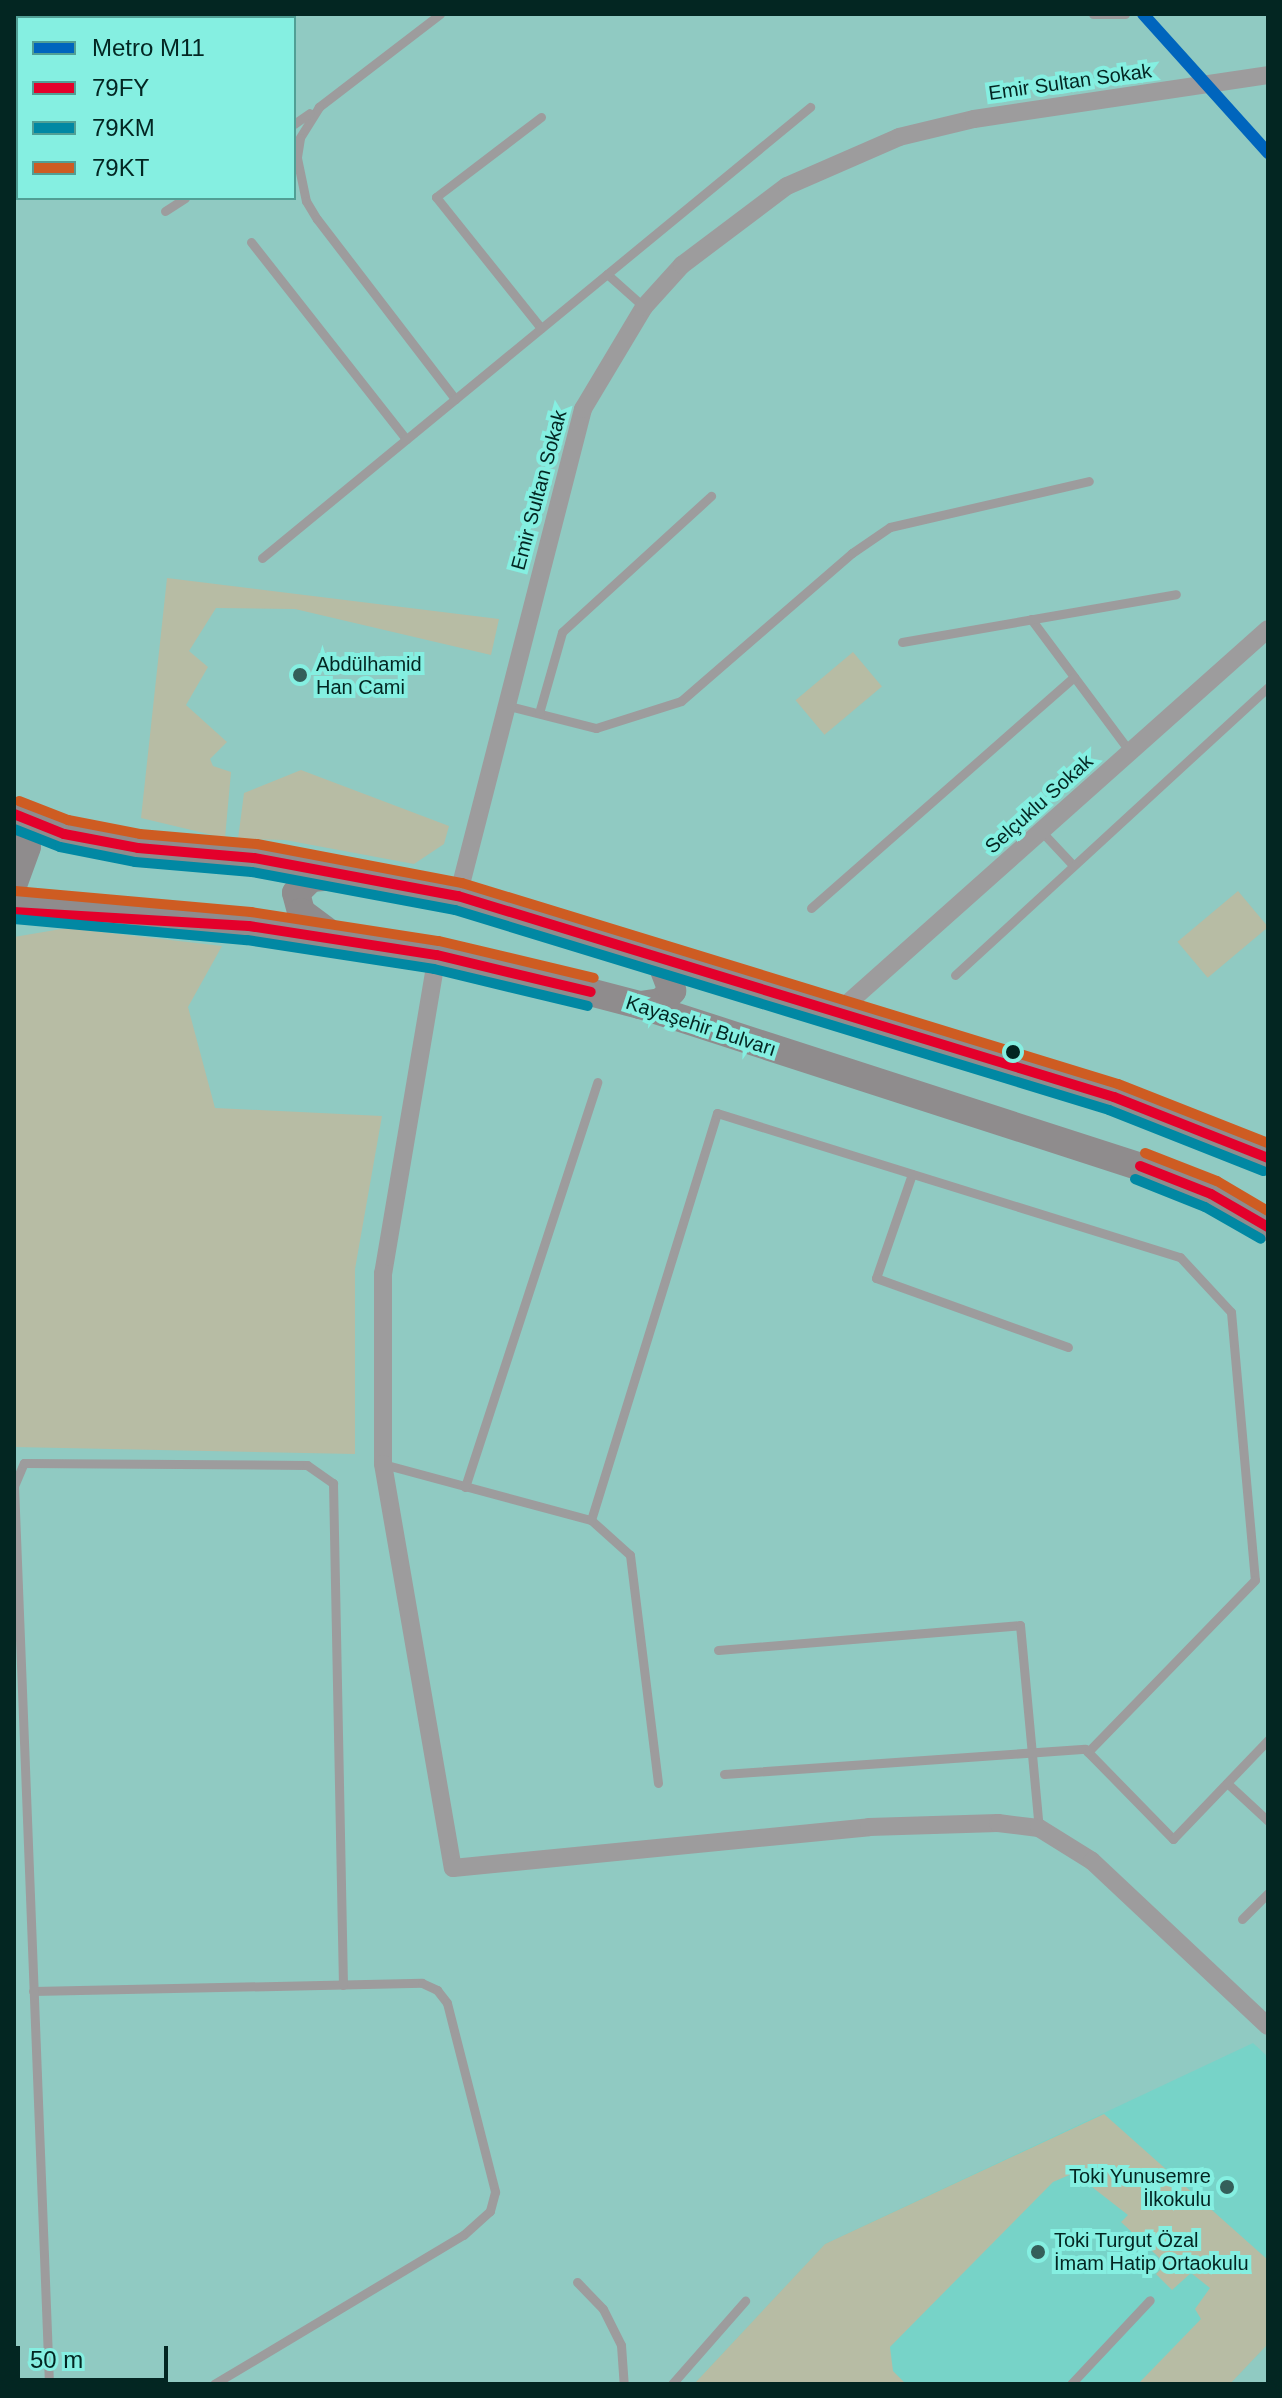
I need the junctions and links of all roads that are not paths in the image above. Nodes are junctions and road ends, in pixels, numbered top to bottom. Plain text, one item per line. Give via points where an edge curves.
1 (440, 14) edge
2 (1093, 14) edge
3 (1125, 14) edge
4 (1268, 75) edge
5 (319, 107) junction
6 (810, 107) dead end
7 (541, 117) dead end
8 (296, 123) edge
9 (182, 200) edge
10 (165, 211) dead end
11 (251, 242) dead end
12 (607, 274) junction
13 (644, 307) junction
14 (541, 328) junction
15 (455, 399) junction
16 (406, 439) junction
17 (1089, 481) dead end
18 (711, 496) dead end
19 (262, 558) dead end
20 (1176, 594) dead end
21 (1031, 619) junction
22 (1268, 629) edge
23 (902, 642) dead end
24 (1074, 677) junction
25 (1268, 687) edge
26 (505, 705) junction
27 (539, 713) junction
28 (1130, 752) junction
29 (14, 814) edge
30 (14, 823) edge
31 (1041, 831) junction
32 (1072, 864) junction
33 (352, 875) junction
34 (14, 882) edge
35 (458, 896) junction
36 (14, 905) edge
37 (811, 908) dead end
38 (341, 941) junction
39 (437, 955) junction
40 (658, 955) junction
41 (955, 975) dead end
42 (640, 1005) junction
43 (839, 1011) junction
44 (597, 1082) dead end
45 (1268, 1158) edge
46 (912, 1174) junction
47 (1268, 1227) edge
48 (1068, 1347) dead end
49 (383, 1464) junction
50 (465, 1487) junction
51 (591, 1520) junction
52 (718, 1650) dead end
53 (1268, 1740) edge
54 (1031, 1749) junction
55 (1088, 1752) junction
56 (724, 1774) dead end
57 (658, 1783) dead end
58 (1227, 1783) junction
59 (1268, 1821) edge
60 (1039, 1828) junction
61 (1268, 1893) edge
62 (1242, 1919) dead end
63 (343, 1985) junction
64 (33, 1991) junction
65 (1268, 2026) edge
66 (577, 2282) dead end
67 (1150, 2300) dead end
68 (745, 2301) dead end
69 (49, 2384) edge
70 (214, 2384) edge
71 (624, 2384) edge
72 (672, 2384) edge
73 (1071, 2384) edge

1 - 5 lane
2 - 3 lane
4 - 13 street, Emir Sultan Sokak via 974,119 899,137 787,186 682,265
5 - 8 lane
5 - 15 lane via 307,122 299,148 306,201
6 - 12 lane
7 - 14 lane via 436,197
9 - 10 lane
11 - 16 lane
12 - 13 lane
12 - 14 lane
13 - 26 street, Emir Sultan Sokak via 583,409
14 - 15 lane
15 - 16 lane
16 - 19 lane
17 - 27 lane via 890,527 852,553 681,701 596,728
18 - 27 lane via 562,632
20 - 21 lane
21 - 23 lane
21 - 24 lane
22 - 28 street, Selçuklu Sokak
24 - 28 lane
24 - 37 lane
25 - 32 lane
26 - 27 lane
26 - 35 street, Emir Sultan Sokak
28 - 31 street, Selçuklu Sokak
29 - 33 main road via 64,834 138,848
30 - 34 main road via 27,847
31 - 32 lane
31 - 43 street, Selçuklu Sokak
32 - 41 lane
33 - 35 main road
33 - 38 main road via 311,878 296,893 301,912
35 - 40 main road
36 - 38 main road, Kayaşehir Bulvarı via 249,926
38 - 39 main road, Kayaşehir Bulvarı
39 - 42 main road, Kayaşehir Bulvarı
39 - 49 street via 383,1273
40 - 42 main road via 672,991 661,1002
40 - 43 main road
42 - 47 main road, Kayaşehir Bulvarı via 1144,1168 1211,1194
43 - 45 main road via 1114,1097
44 - 50 lane
46 - 48 lane via 876,1278
46 - 51 lane via 717,1113
46 - 55 lane via 1180,1257 1231,1312 1255,1580
49 - 50 lane
49 - 60 street via 453,1868 869,1827 998,1823
50 - 51 lane
51 - 57 lane via 630,1555
52 - 54 lane via 1020,1625
53 - 58 lane
54 - 55 lane
54 - 56 lane
54 - 60 lane
55 - 58 lane via 1173,1839
58 - 59 lane
60 - 65 street via 1092,1861
61 - 62 lane
63 - 64 lane
63 - 64 lane via 333,1483 307,1465 29,1461 20,1466 14,1486
63 - 70 lane via 422,1983 443,1995 495,2192 493,2202 474,2228
64 - 69 lane
66 - 71 lane via 603,2309 621,2345
67 - 73 lane
68 - 72 lane

